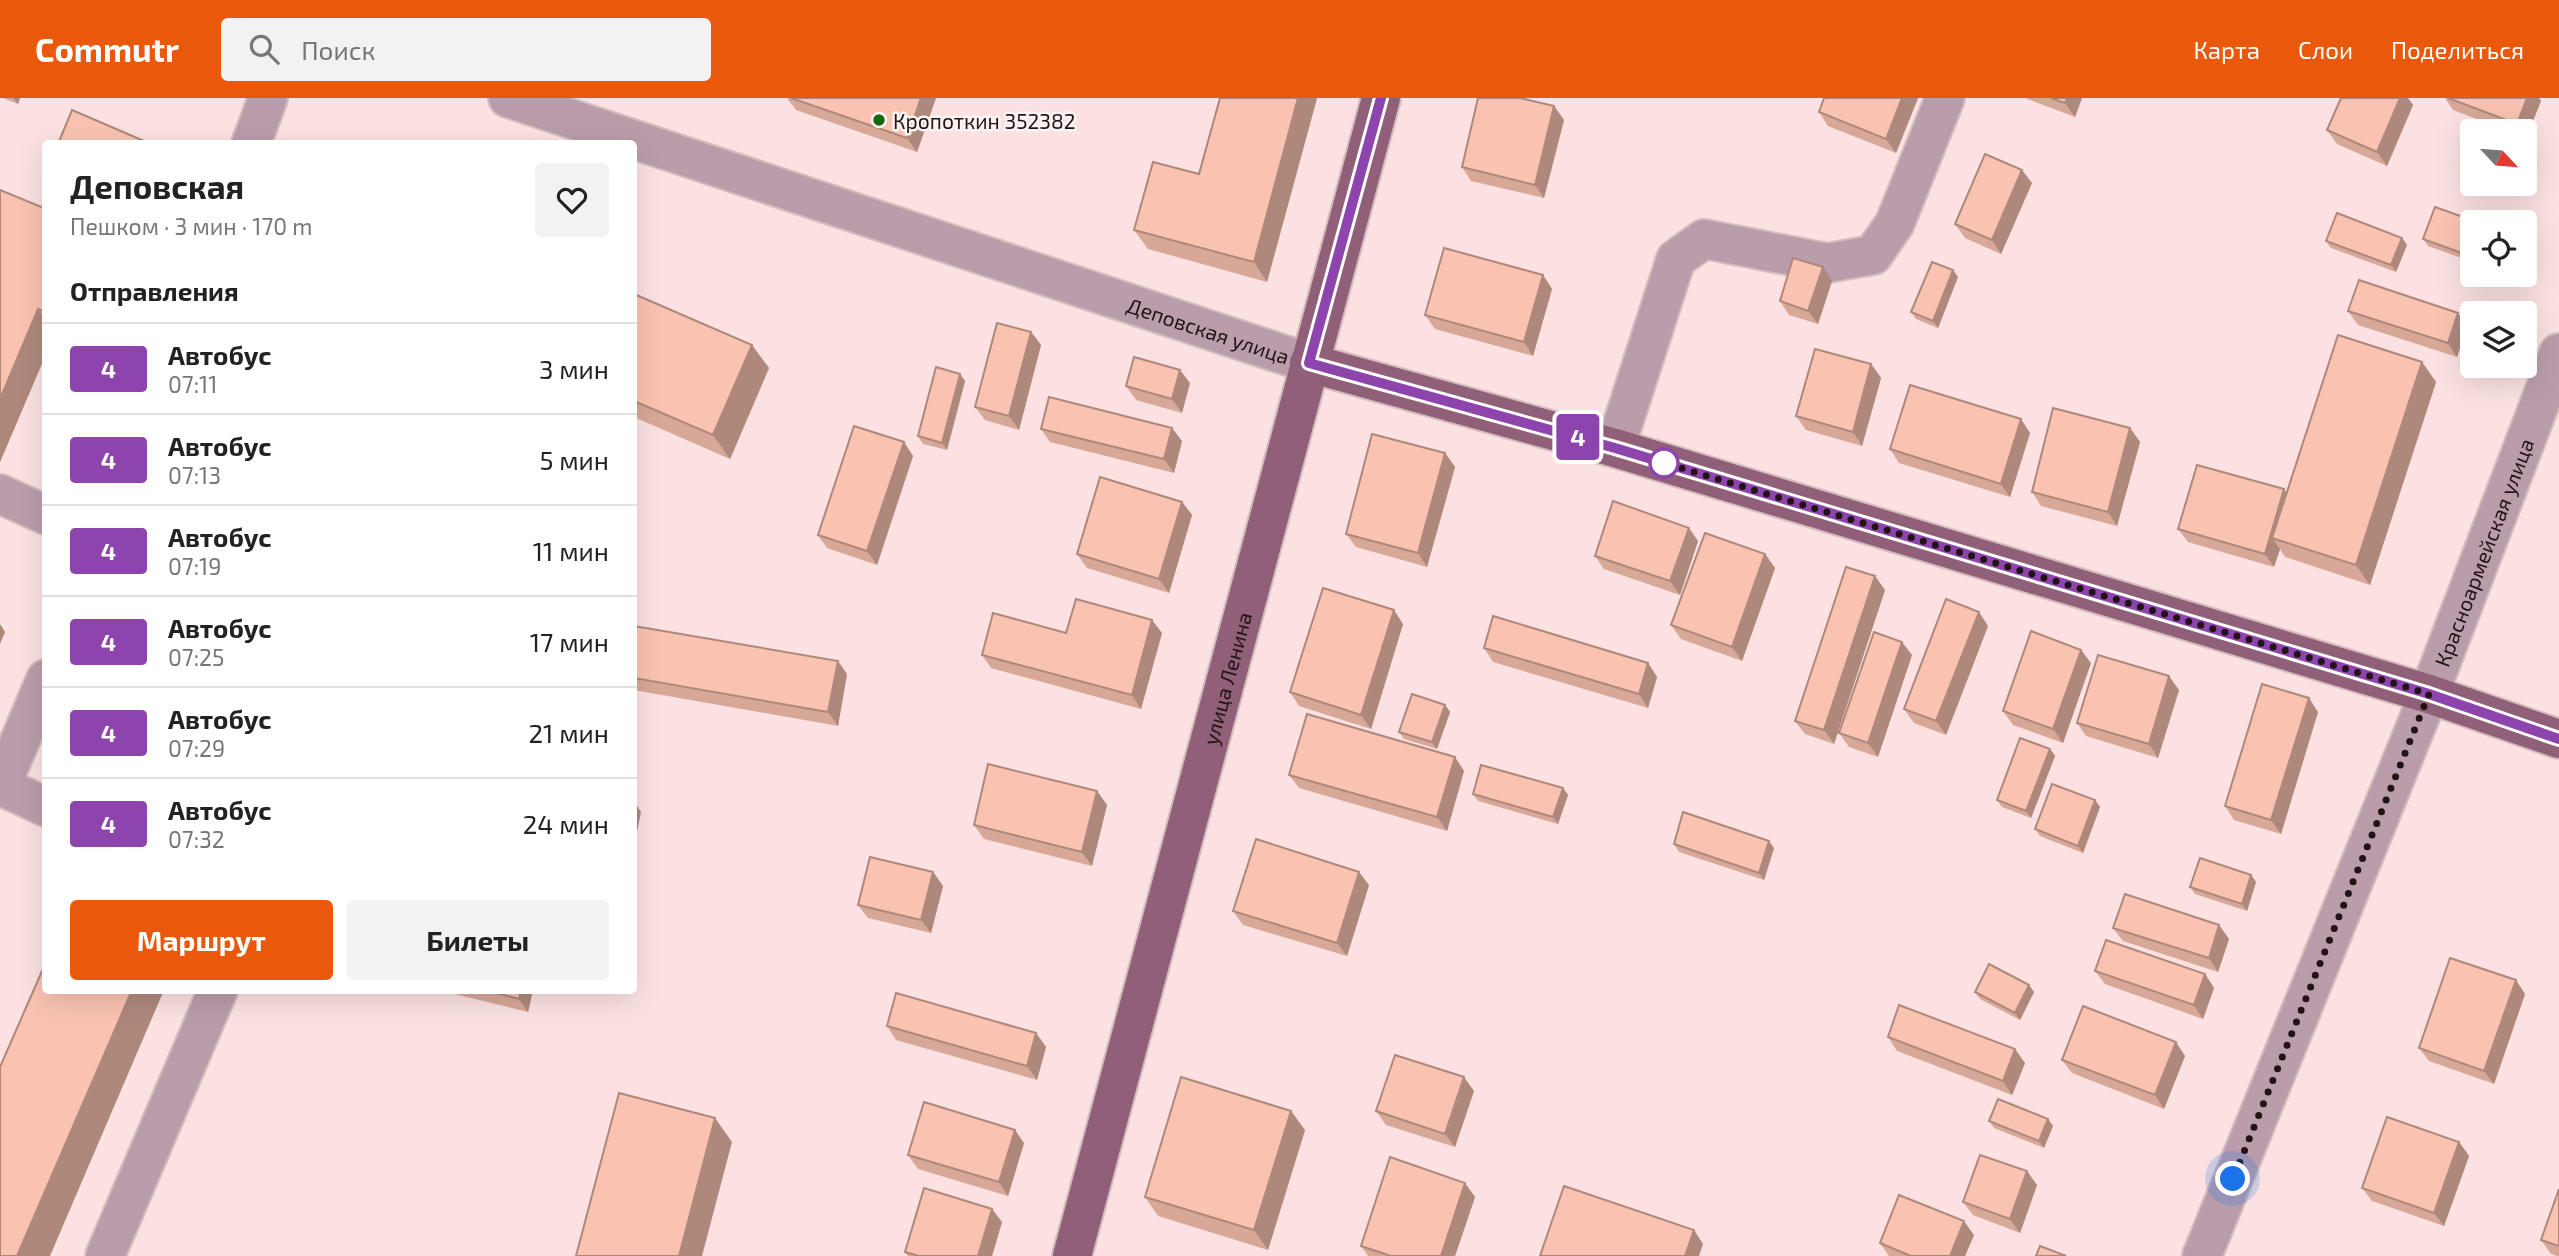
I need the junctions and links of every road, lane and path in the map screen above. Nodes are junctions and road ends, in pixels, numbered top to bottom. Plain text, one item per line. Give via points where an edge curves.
1 (268, 98) edge
2 (508, 98) edge
3 (1381, 98) edge
4 (1945, 98) edge
5 (252, 140) edge
6 (635, 140) edge
7 (637, 141) edge
8 (2559, 353) edge
9 (1309, 363) junction
10 (1615, 448) junction
11 (0, 494) edge
12 (42, 513) edge
13 (42, 689) edge
14 (2429, 694) junction
15 (2559, 739) edge
16 (0, 787) edge
17 (42, 805) edge
18 (216, 994) edge
19 (106, 1256) edge
20 (1072, 1256) edge
21 (2202, 1256) edge

1 - 5 street
2 - 6 street, Деповская улица
3 - 9 main road, улица Ленина
4 - 10 street via 1895,223 1873,254 1827,263 1704,239 1676,259
7 - 9 street, Деповская улица
8 - 14 street, Красноармейская улица
9 - 10 main road, Деповская улица
9 - 20 main road, улица Ленина
10 - 14 main road, Деповская улица
11 - 12 street
13 - 16 street
14 - 15 main road, Деповская улица
14 - 21 street, Красноармейская улица
16 - 17 street
18 - 19 street

